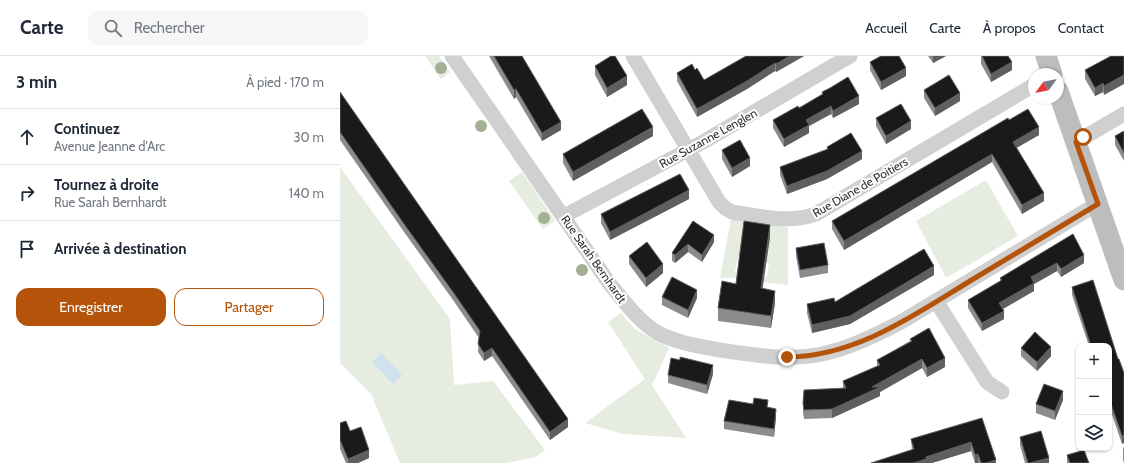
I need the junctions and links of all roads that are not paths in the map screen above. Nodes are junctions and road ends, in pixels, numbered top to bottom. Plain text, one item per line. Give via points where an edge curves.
1 (452, 56) edge
2 (633, 56) edge
3 (850, 56) edge
4 (1046, 56) edge
5 (1050, 68) edge
6 (1028, 89) edge
7 (1063, 104) edge
8 (1124, 114) edge
9 (1076, 142) junction
10 (688, 150) junction
11 (1098, 204) junction
12 (564, 216) junction
13 (1124, 280) edge
14 (936, 301) junction
15 (1002, 392) dead end

1 - 12 street, Rue Sarah Bernhardt
2 - 10 street, Rue Diane de Poitiers
3 - 10 street, Rue Suzanne Lenglen
4 - 5 street
6 - 10 street, Rue Diane de Poitiers via 816,214 805,218 780,218 732,212 725,208
7 - 9 street
8 - 9 street
9 - 11 street
10 - 12 street, Rue Suzanne Lenglen
11 - 13 street
11 - 14 street, Rue Sarah Bernhardt
12 - 14 street, Rue Sarah Bernhardt via 609,283 633,313 657,332 698,346 781,357 821,354 875,336
14 - 15 street via 987,382

